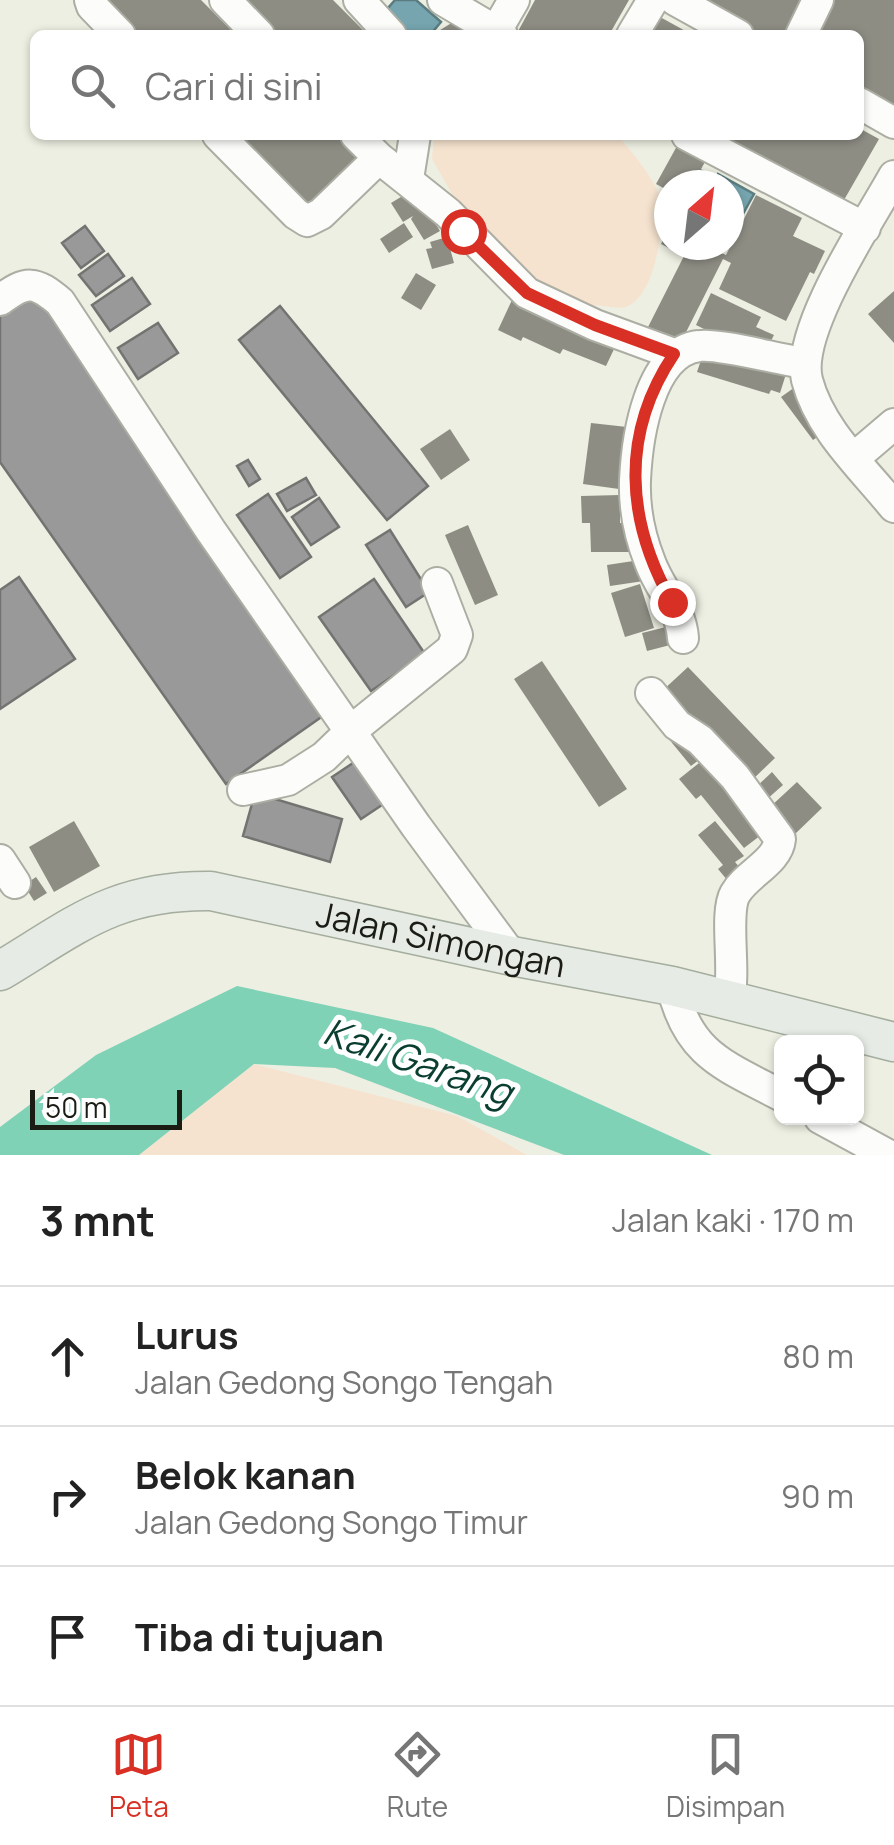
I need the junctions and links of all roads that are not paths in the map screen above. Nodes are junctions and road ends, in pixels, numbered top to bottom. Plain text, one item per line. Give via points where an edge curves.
1 (90, 0) edge
2 (225, 0) edge
3 (443, 0) edge
4 (514, 0) edge
5 (653, 0) edge
6 (675, 0) edge
7 (818, 0) edge
8 (370, 4) edge
9 (115, 30) edge
10 (254, 30) edge
11 (388, 30) edge
12 (490, 30) edge
13 (498, 30) edge
14 (635, 30) edge
15 (729, 30) edge
16 (804, 30) edge
17 (864, 106) edge
18 (894, 123) edge
19 (223, 140) edge
20 (361, 140) edge
21 (414, 140) edge
22 (697, 140) edge
23 (378, 158) junction
24 (894, 176) edge
25 (408, 179) junction
26 (865, 228) junction
27 (0, 300) edge
28 (674, 354) junction
29 (804, 363) junction
30 (894, 424) edge
31 (854, 458) junction
32 (894, 507) edge
33 (436, 583) dead end
34 (682, 638) dead end
35 (651, 693) dead end
36 (352, 730) junction
37 (243, 790) dead end
38 (512, 956) junction
39 (0, 971) edge
40 (672, 986) junction
41 (729, 998) junction
42 (894, 1042) edge
43 (774, 1091) edge
44 (833, 1125) edge
45 (888, 1155) edge

1 - 9 street
2 - 10 street
3 - 12 street
4 - 13 street
5 - 14 street
6 - 15 street
7 - 16 street
8 - 11 street
17 - 18 street
19 - 23 street via 307,221
20 - 23 street
21 - 25 street
22 - 26 street
23 - 25 street
24 - 26 street
25 - 28 street via 527,293
26 - 29 street via 832,287
27 - 36 street via 27,284 60,302
28 - 29 street via 701,345
28 - 34 street via 642,425 635,483 651,565 682,619
29 - 31 street via 817,406
30 - 31 street
31 - 32 street
33 - 36 street via 456,645
35 - 41 street via 735,777 780,839 775,854 734,896
36 - 37 street via 288,780
36 - 38 street
38 - 39 main road, Jalan Simongan via 211,891 170,890 101,910
38 - 40 main road, Jalan Simongan
40 - 41 main road, Jalan Simongan
40 - 43 street via 686,1030 702,1050
41 - 42 main road, Jalan Simongan
44 - 45 street

